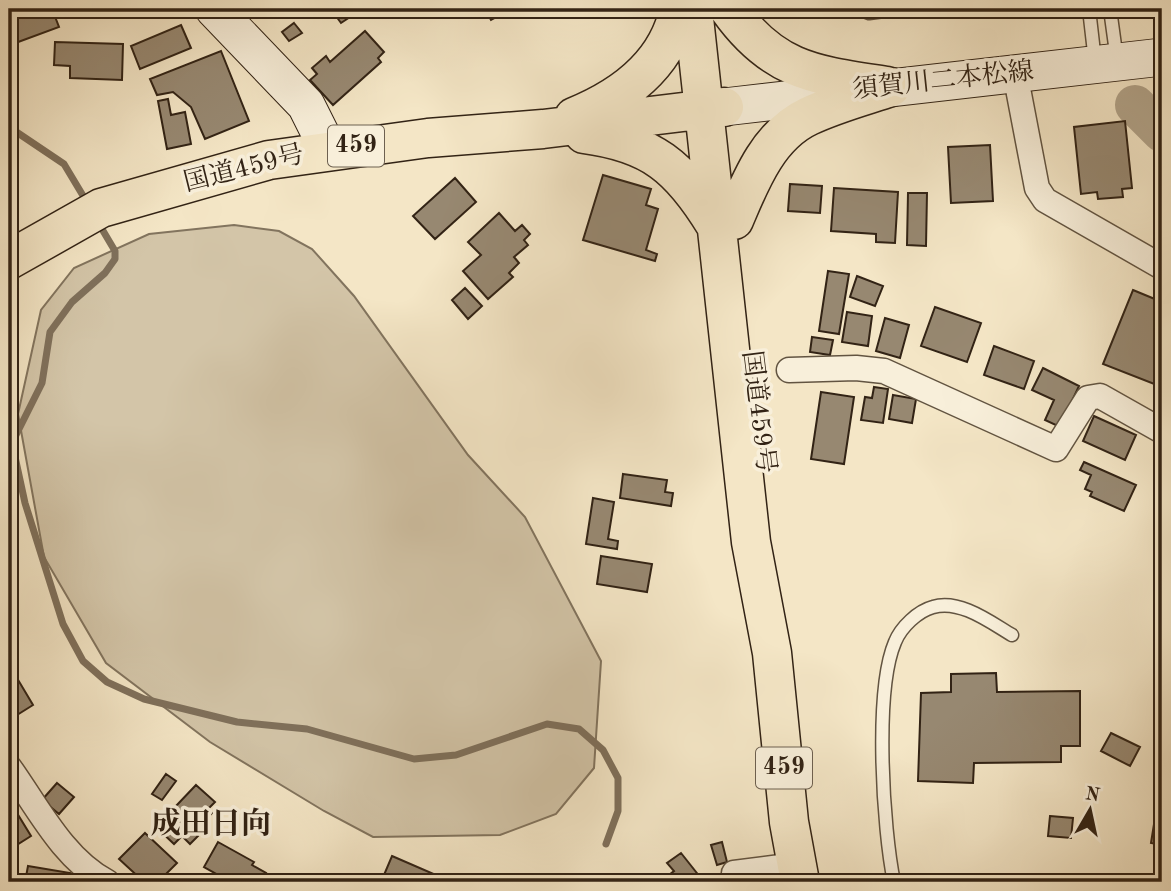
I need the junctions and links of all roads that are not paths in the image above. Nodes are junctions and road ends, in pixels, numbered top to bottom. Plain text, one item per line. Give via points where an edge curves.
1 (214, 9) edge
2 (679, 9) edge
3 (693, 9) edge
4 (711, 9) edge
5 (729, 9) edge
6 (859, 9) edge
7 (899, 9) edge
8 (1089, 9) edge
9 (1110, 9) edge
10 (1162, 58) edge
11 (1107, 64) junction
12 (1015, 73) junction
13 (891, 87) junction
14 (714, 109) junction
15 (543, 129) junction
16 (328, 149) junction
17 (726, 225) junction
18 (12, 248) edge
19 (1162, 267) edge
20 (789, 370) dead end
21 (1162, 431) edge
22 (1012, 635) dead end
23 (9, 767) edge
24 (734, 873) dead end
25 (798, 873) edge
26 (107, 882) edge
27 (894, 882) edge

1 - 16 main road via 306,105
2 - 15 highway via 668,40 640,78 600,106
3 - 14 highway
4 - 14 highway
5 - 13 highway via 763,48 793,66 817,76
6 - 7 lane via 869,13
8 - 11 lane
9 - 11 lane
10 - 11 main road, 須賀川二本松線
11 - 12 main road, 須賀川二本松線
12 - 13 main road, 須賀川二本松線
12 - 19 street via 1037,188 1045,200
13 - 14 main road, 須賀川二本松線
13 - 17 highway via 806,117 784,135 753,174
14 - 15 highway, 国道459号 / 459
14 - 17 highway, 国道459号 / 459
15 - 16 highway, 国道459号 / 459
15 - 17 highway via 612,138 650,151 672,167
16 - 18 highway, 国道459号 / 459 via 268,160 101,208
17 - 25 highway, 国道459号 / 459 via 775,542 772,653
20 - 21 street via 884,371 1056,449 1088,398 1100,397
22 - 27 lane via 959,607 946,606 915,617 895,640 882,753
23 - 26 street via 59,840
24 - 25 street

